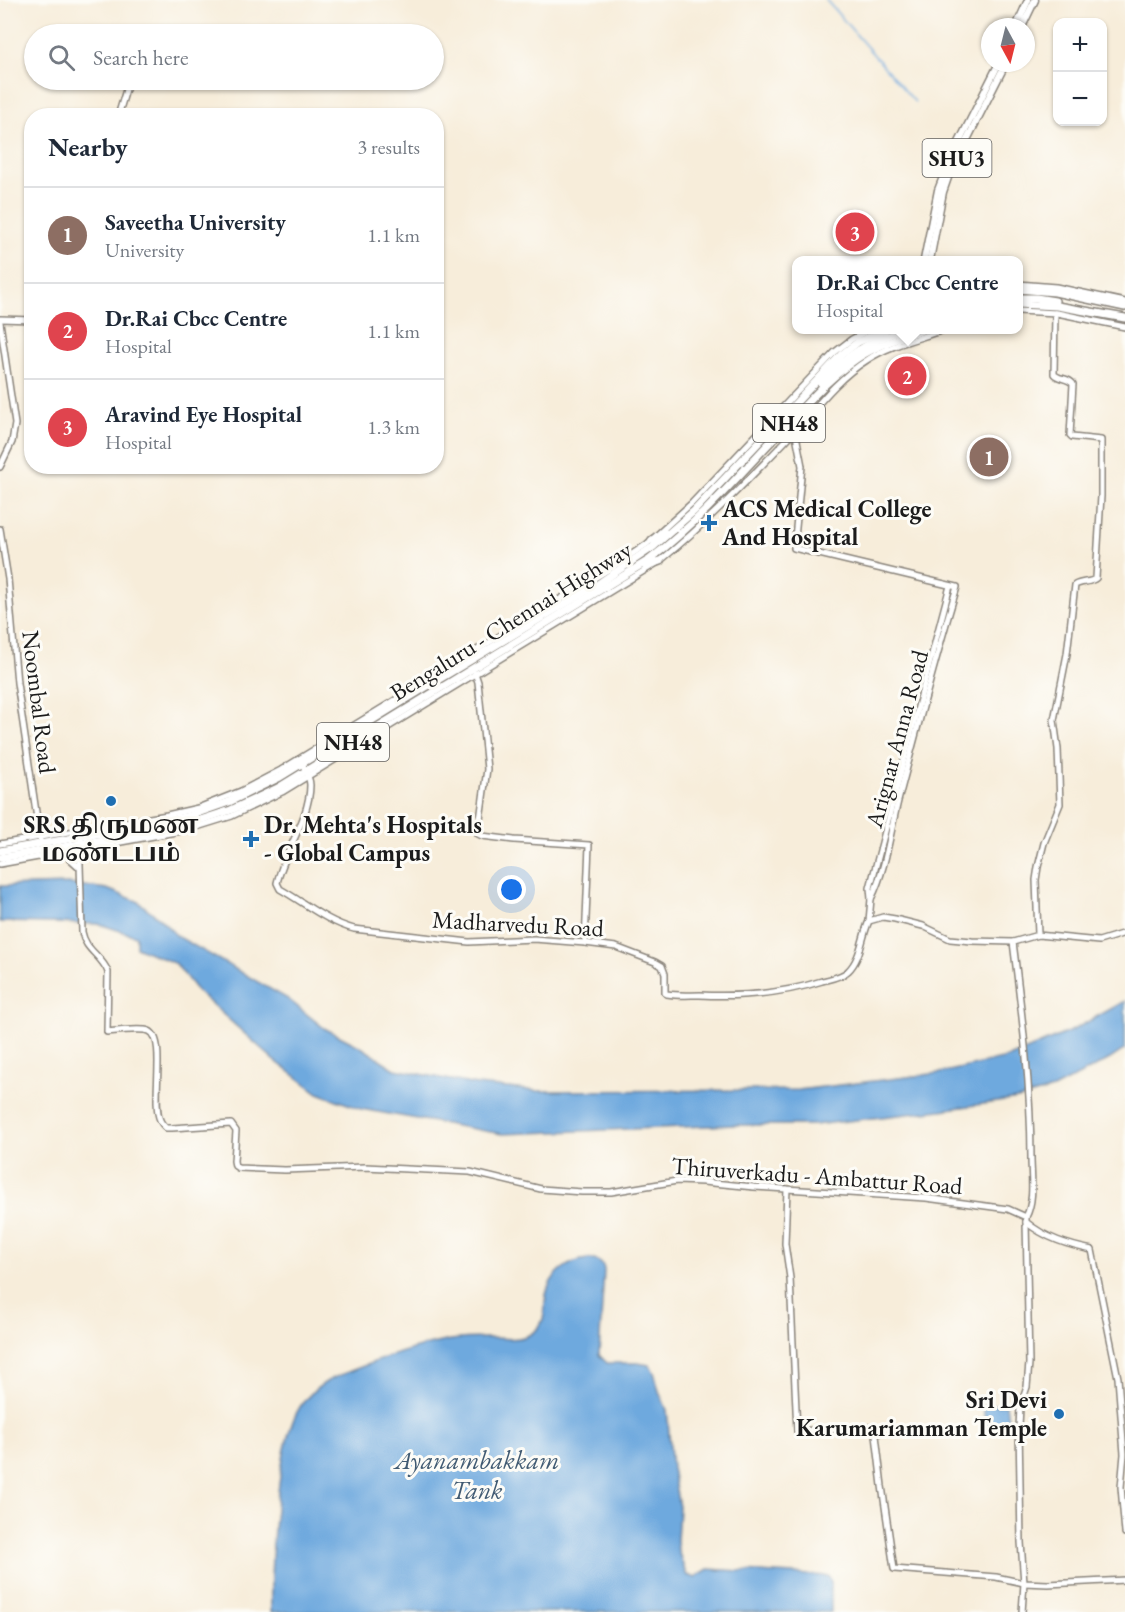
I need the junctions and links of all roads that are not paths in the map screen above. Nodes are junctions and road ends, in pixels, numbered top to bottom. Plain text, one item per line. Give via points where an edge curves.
1 (1028, 0) edge
2 (1035, 0) edge
3 (1020, 18) edge
4 (1026, 18) edge
5 (994, 72) edge
6 (1001, 72) edge
7 (126, 90) edge
8 (120, 108) edge
9 (926, 256) edge
10 (926, 256) edge
11 (1023, 284) edge
12 (1023, 289) edge
13 (1023, 298) edge
14 (1125, 302) edge
15 (1023, 303) edge
16 (1125, 307) edge
17 (1023, 311) edge
18 (1056, 313) junction
19 (1104, 314) junction
20 (1125, 318) edge
21 (0, 320) edge
22 (24, 320) edge
23 (1125, 327) edge
24 (861, 334) edge
25 (876, 334) edge
26 (893, 334) edge
27 (912, 334) edge
28 (932, 334) edge
29 (796, 414) junction
30 (795, 430) junction
31 (0, 468) edge
32 (692, 503) junction
33 (691, 513) junction
34 (681, 523) junction
35 (0, 529) edge
36 (670, 538) junction
37 (652, 540) junction
38 (660, 561) junction
39 (605, 587) junction
40 (476, 674) junction
41 (304, 768) junction
42 (40, 841) junction
43 (79, 841) junction
44 (0, 844) edge
45 (0, 851) edge
46 (58, 854) junction
47 (0, 858) edge
48 (0, 864) edge
49 (80, 869) junction
50 (869, 921) junction
51 (1125, 933) edge
52 (1038, 934) junction
53 (1013, 942) junction
54 (585, 943) junction
55 (787, 1189) junction
56 (1026, 1219) junction
57 (1125, 1533) edge
58 (1125, 1580) edge
59 (1024, 1583) junction
60 (1022, 1612) edge

1 - 3 main road
2 - 4 main road
5 - 9 main road, SHU3 via 938,190
6 - 10 main road, SHU3 via 952,166
7 - 8 street
11 - 14 street
12 - 16 highway
13 - 19 highway via 1056,301
15 - 19 highway
17 - 18 street
18 - 23 street
18 - 52 street via 1054,374 1073,384 1071,437 1101,440 1101,495 1096,578 1075,585 1067,654 1055,710 1060,804 1038,867
19 - 20 highway
21 - 22 street
21 - 31 street via 15,424 13,440
24 - 32 street via 835,352
25 - 33 highway, NH48 via 841,355
26 - 29 highway via 854,352
27 - 29 highway, NH48 via 857,358
28 - 30 street via 880,352 859,365
29 - 36 highway, NH48 via 691,525
30 - 38 street
30 - 50 street, Arignar Anna Road via 802,466 795,548 953,586 871,899
32 - 33 highway
32 - 37 street
33 - 34 highway, NH48
34 - 36 highway, NH48
34 - 37 highway
35 - 42 street, Noombal Road
36 - 39 highway, Bengaluru - Chennai Highway / NH48 via 649,560
36 - 41 highway, Bengaluru - Chennai Highway / NH48 via 426,687
37 - 41 street
38 - 39 highway
38 - 40 street
39 - 41 highway, Bengaluru - Chennai Highway / NH48
40 - 41 street
40 - 54 street via 487,769 478,834 589,845
41 - 43 highway, Bengaluru - Chennai Highway / NH48 via 203,812
41 - 43 street via 271,799 220,820 168,834
41 - 54 street, Madharvedu Road via 310,786 277,883 280,889 341,926 354,929 484,942 534,939
42 - 43 highway, Bengaluru - Chennai Highway / NH48
42 - 44 street
42 - 45 highway, Bengaluru - Chennai Highway / NH48
43 - 46 street
43 - 47 highway, Bengaluru - Chennai Highway / NH48
43 - 49 street, Thiruverkadu - Ambattur Road
46 - 48 street
46 - 49 street via 67,856
49 - 55 street, Thiruverkadu - Ambattur Road via 85,944 108,972 107,1032 143,1030 156,1037 160,1121 166,1128 231,1124 236,1131 234,1161 238,1168 366,1167 470,1172 542,1189 582,1192 677,1182
50 - 53 street via 884,917 911,922 950,939
50 - 54 street, Madharvedu Road via 848,971 805,987 746,996 667,994 664,970 659,964 616,947
51 - 52 street via 1099,940
52 - 53 street
53 - 56 street via 1032,1136 1032,1182
55 - 56 street, Thiruverkadu - Ambattur Road via 926,1198 1008,1209
55 - 59 street via 785,1244 797,1431 875,1426 894,1569
56 - 57 street, Thiruverkadu - Ambattur Road via 1033,1228 1062,1243 1092,1250 1118,1378
56 - 59 street via 1029,1363 1019,1427
58 - 59 street
59 - 60 street

